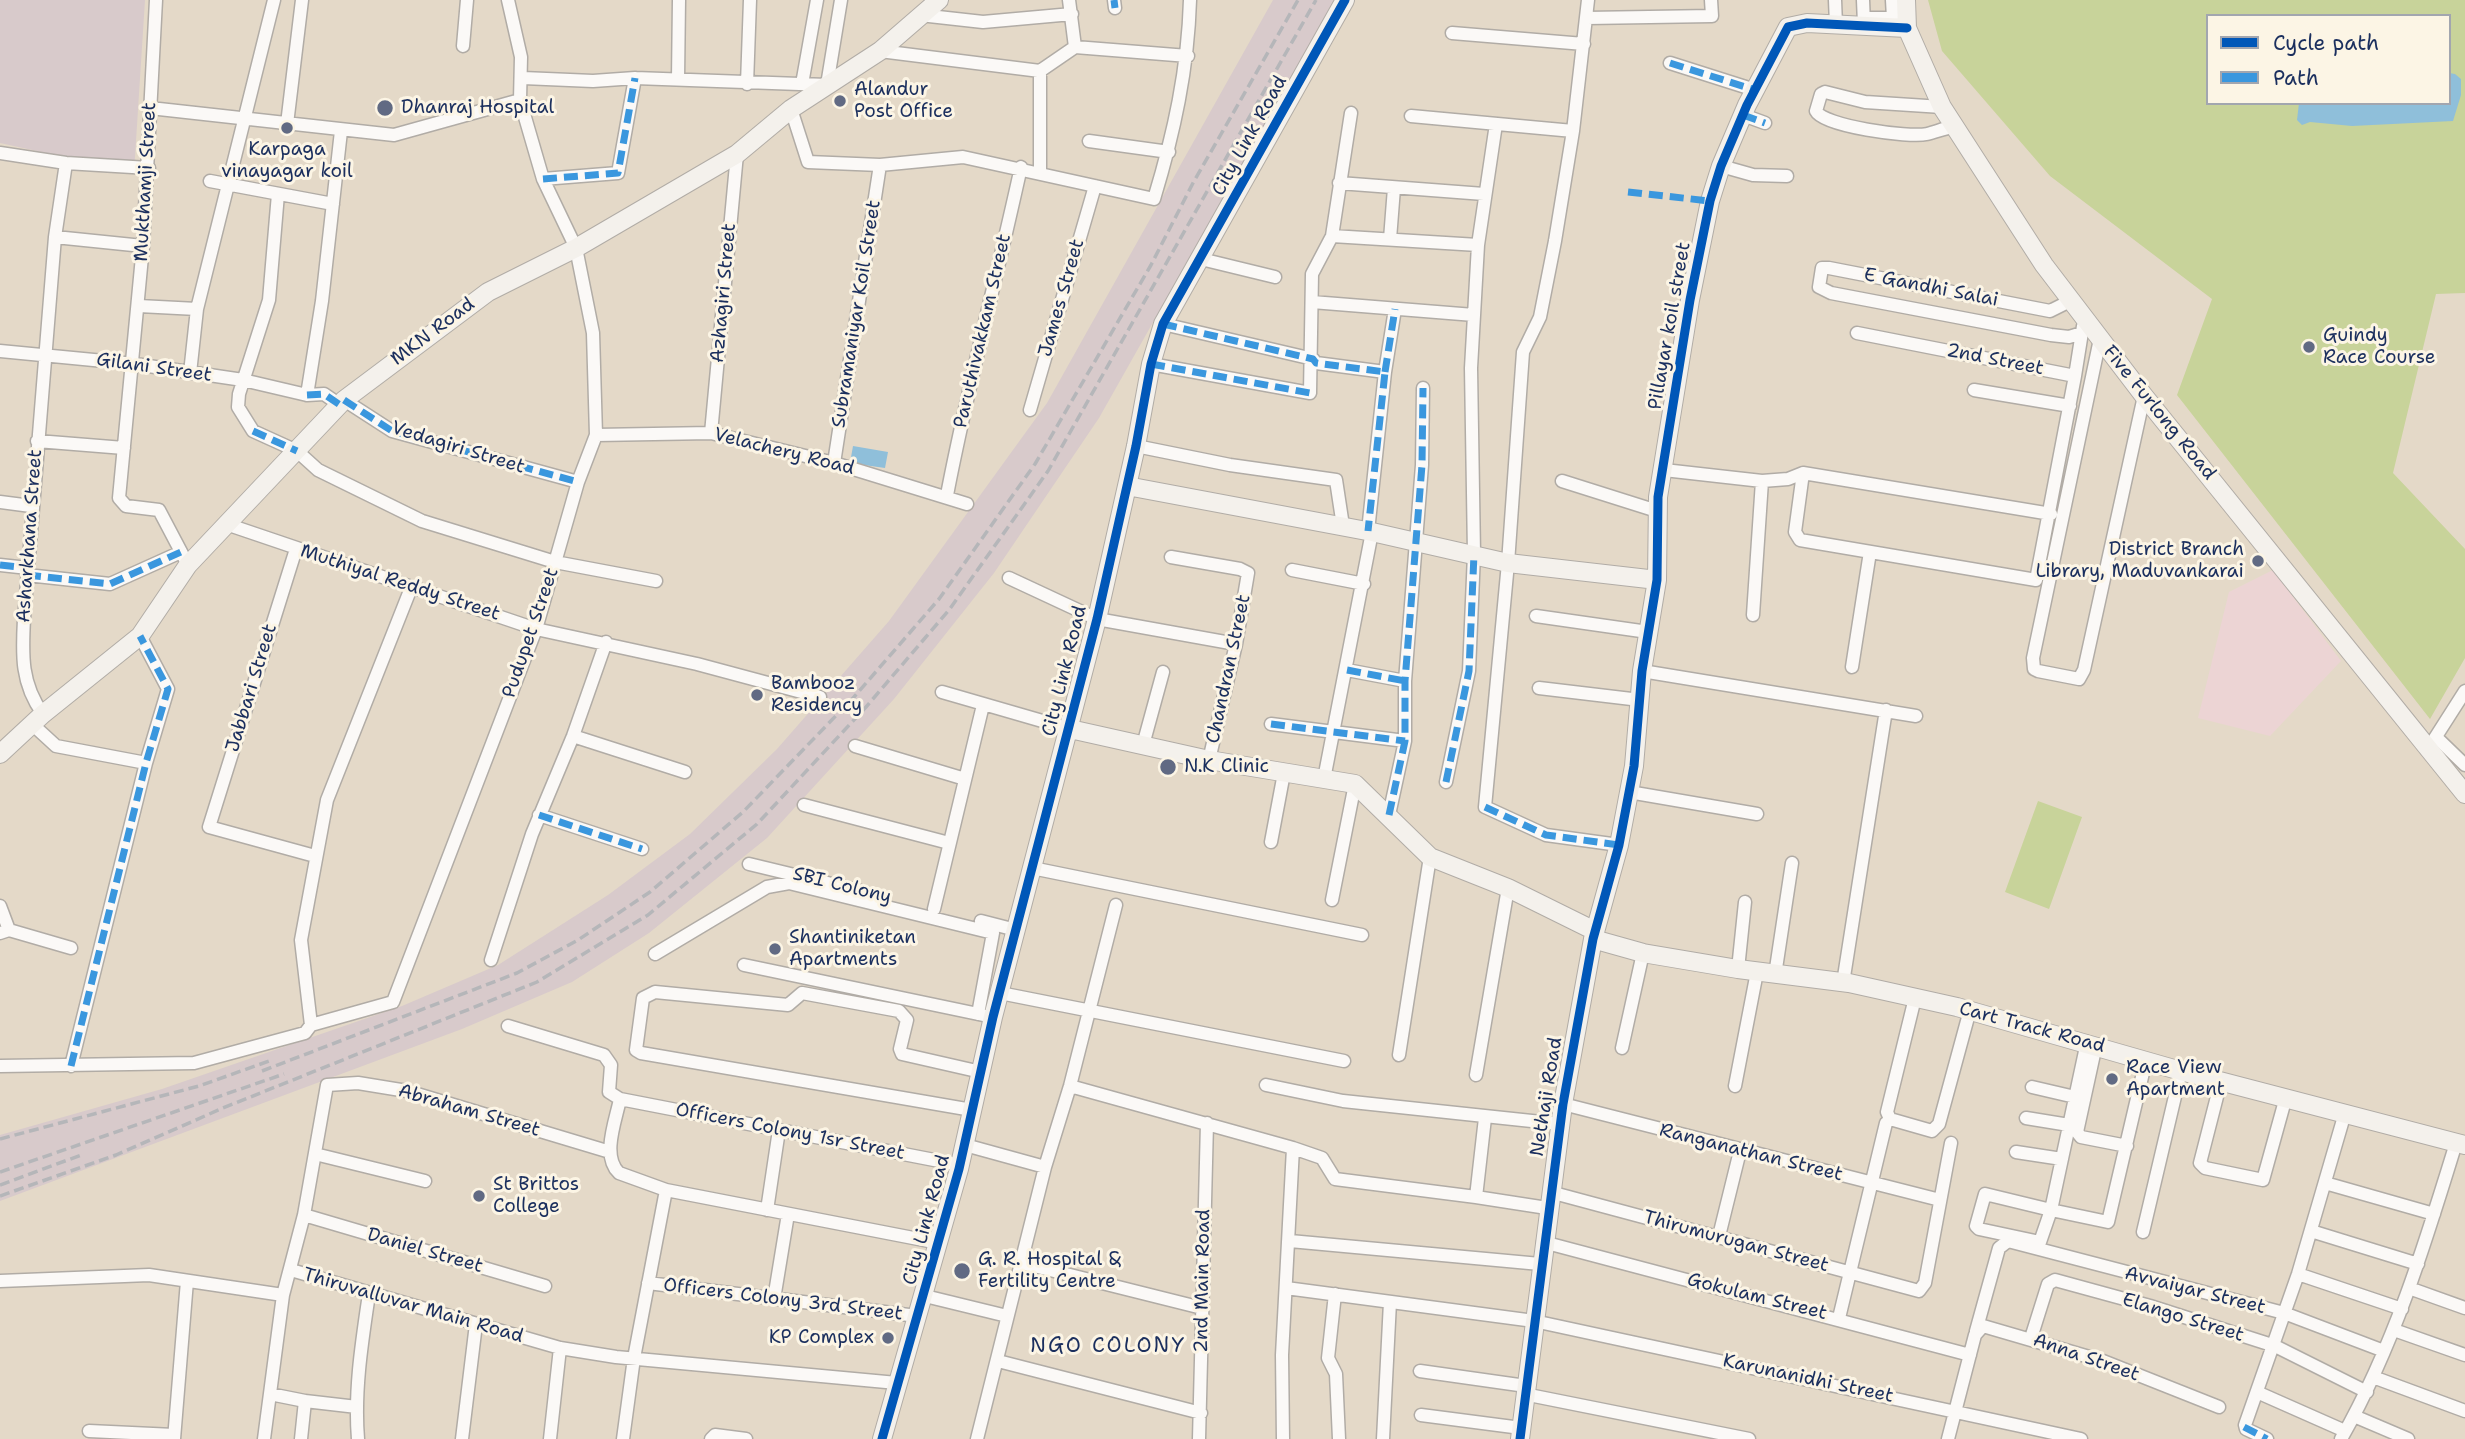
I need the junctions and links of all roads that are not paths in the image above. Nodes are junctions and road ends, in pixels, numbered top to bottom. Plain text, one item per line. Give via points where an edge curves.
1 (156, 0) edge
2 (274, 0) edge
3 (302, 0) edge
4 (467, 0) edge
5 (508, 0) edge
6 (679, 0) edge
7 (750, 0) edge
8 (817, 0) edge
9 (841, 0) edge
10 (939, 0) edge
11 (1069, 0) edge
12 (1190, 0) edge
13 (1345, 0) edge
14 (1588, 0) edge
15 (1711, 0) edge
16 (1835, 0) edge
17 (1857, 0) edge
18 (1863, 0) edge
19 (1892, 0) edge
20 (1072, 14) junction
21 (920, 15) junction
22 (1903, 16) edge
23 (1587, 18) junction
24 (1862, 23) junction
25 (1836, 25) junction
26 (1452, 33) dead end
27 (1584, 44) junction
28 (463, 46) dead end
29 (1075, 47) junction
30 (880, 51) junction
31 (1188, 57) junction
32 (1670, 63) dead end
33 (1041, 71) junction
34 (523, 78) junction
35 (635, 78) junction
36 (678, 79) junction
37 (747, 84) junction
38 (802, 84) junction
39 (827, 85) junction
40 (1755, 89) junction
41 (520, 100) junction
42 (1941, 107) junction
43 (150, 108) junction
44 (791, 109) junction
45 (1351, 113) dead end
46 (1743, 115) junction
47 (1411, 116) dead end
48 (1765, 123) dead end
49 (287, 124) junction
50 (1496, 124) junction
51 (1954, 127) junction
52 (341, 131) junction
53 (1573, 131) junction
54 (1089, 141) dead end
55 (1169, 152) junction
56 (0, 153) edge
57 (737, 154) junction
58 (65, 163) junction
59 (880, 165) junction
60 (1721, 166) junction
61 (1021, 167) junction
62 (149, 168) junction
63 (1040, 173) junction
64 (1787, 176) dead end
65 (543, 179) junction
66 (210, 181) dead end
67 (1339, 183) junction
68 (1095, 186) junction
69 (1394, 188) junction
70 (278, 194) junction
71 (1484, 194) junction
72 (333, 204) junction
73 (1332, 236) junction
74 (55, 237) junction
75 (1390, 239) junction
76 (1478, 245) junction
77 (144, 246) junction
78 (576, 248) junction
79 (1201, 259) junction
80 (1275, 277) dead end
81 (2070, 301) junction
82 (1311, 302) junction
83 (139, 306) junction
84 (197, 309) junction
85 (1395, 309) junction
86 (2050, 311) junction
87 (1474, 315) junction
88 (1163, 324) junction
89 (2083, 325) junction
90 (1857, 333) dead end
91 (2048, 334) junction
92 (2100, 339) junction
93 (0, 351) edge
94 (45, 354) junction
95 (1313, 359) junction
96 (135, 364) junction
97 (1150, 364) junction
98 (1385, 372) junction
99 (190, 373) junction
100 (2075, 376) junction
101 (243, 380) junction
102 (1423, 388) dead end
103 (1975, 390) dead end
104 (307, 395) junction
105 (2144, 396) junction
106 (342, 402) junction
107 (2070, 406) junction
108 (1030, 411) dead end
109 (711, 432) junction
110 (596, 435) junction
111 (37, 441) junction
112 (1136, 446) junction
113 (124, 449) junction
114 (297, 451) junction
115 (834, 463) junction
116 (1664, 470) junction
117 (1803, 473) junction
118 (1562, 481) dead end
119 (1762, 481) junction
120 (578, 482) junction
121 (1127, 486) junction
122 (947, 495) junction
123 (0, 502) edge
124 (967, 504) dead end
125 (31, 506) junction
126 (1657, 511) junction
127 (2051, 514) junction
128 (226, 524) junction
129 (1343, 526) junction
130 (1370, 531) junction
131 (1418, 542) junction
132 (296, 549) junction
133 (1870, 552) junction
134 (1474, 555) junction
135 (1171, 558) dead end
136 (185, 559) junction
137 (555, 562) junction
138 (1508, 562) junction
139 (0, 565) edge
140 (1292, 570) dead end
141 (28, 571) junction
142 (1009, 578) dead end
143 (1657, 580) junction
144 (656, 581) dead end
145 (1364, 584) junction
146 (411, 588) junction
147 (1753, 615) dead end
148 (1536, 616) dead end
149 (1097, 619) junction
150 (536, 629) junction
151 (1648, 632) junction
152 (139, 636) junction
153 (606, 642) junction
154 (1236, 644) junction
155 (1852, 667) dead end
156 (1346, 670) junction
157 (1642, 671) junction
158 (1163, 673) dead end
159 (1405, 681) junction
160 (1539, 688) dead end
161 (2465, 691) edge
162 (942, 692) dead end
163 (820, 697) dead end
164 (1640, 700) junction
165 (983, 705) junction
166 (1886, 710) junction
167 (1916, 716) dead end
168 (37, 719) junction
169 (1271, 724) dead end
170 (1069, 729) junction
171 (1331, 732) junction
172 (573, 736) junction
173 (1405, 741) junction
174 (2432, 743) junction
175 (1143, 745) junction
176 (855, 746) dead end
177 (0, 754) edge
178 (1209, 760) junction
179 (146, 763) junction
180 (2465, 765) edge
181 (1634, 766) joint
182 (685, 772) dead end
183 (1284, 773) junction
184 (965, 779) junction
185 (1324, 779) junction
186 (1446, 782) dead end
187 (1355, 784) junction
188 (1629, 792) junction
189 (2465, 794) edge
190 (804, 805) dead end
191 (1757, 814) dead end
192 (1389, 815) junction
193 (539, 816) junction
194 (1271, 842) dead end
195 (949, 843) junction
196 (1619, 845) junction
197 (642, 849) dead end
198 (314, 856) junction
199 (1430, 857) junction
200 (1792, 863) dead end
201 (749, 864) dead end
202 (1031, 868) junction
203 (1508, 888) junction
204 (1332, 900) dead end
205 (1745, 902) dead end
206 (1116, 905) dead end
207 (0, 906) edge
208 (934, 909) junction
209 (1016, 930) junction
210 (4, 931) edge
211 (1362, 934) dead end
212 (1594, 935) junction
213 (71, 948) dead end
214 (1643, 953) junction
215 (655, 954) dead end
216 (491, 960) dead end
217 (744, 965) dead end
218 (1738, 969) junction
219 (1766, 973) junction
220 (1843, 983) junction
221 (1000, 993) junction
222 (1915, 998) junction
223 (1089, 1010) junction
224 (1970, 1010) junction
225 (985, 1015) junction
226 (310, 1025) junction
227 (508, 1026) dead end
228 (2092, 1044) junction
229 (1622, 1048) dead end
230 (1399, 1055) dead end
231 (2146, 1060) junction
232 (1344, 1061) dead end
233 (0, 1066) edge
234 (71, 1066) junction
235 (2181, 1071) junction
236 (981, 1072) junction
237 (1476, 1075) dead end
238 (2221, 1081) junction
239 (1266, 1085) dead end
240 (1070, 1086) junction
241 (1735, 1086) dead end
242 (2032, 1087) dead end
243 (2075, 1097) junction
244 (2286, 1097) junction
245 (620, 1099) junction
246 (1563, 1104) junction
247 (972, 1110) junction
248 (2345, 1112) junction
249 (1485, 1118) junction
250 (2026, 1118) dead end
251 (1208, 1123) junction
252 (1560, 1124) junction
253 (1886, 1124) dead end
254 (2069, 1125) junction
255 (779, 1130) junction
256 (1951, 1143) dead end
257 (965, 1144) junction
258 (2460, 1144) edge
259 (2127, 1146) junction
260 (1293, 1148) junction
261 (1740, 1151) junction
262 (610, 1152) junction
263 (2016, 1152) dead end
264 (315, 1154) junction
265 (2062, 1159) junction
266 (960, 1165) junction
267 (1045, 1167) junction
268 (425, 1181) dead end
269 (1871, 1183) junction
270 (2325, 1183) junction
271 (666, 1190) junction
272 (1476, 1197) junction
273 (1548, 1200) junction
274 (1940, 1200) junction
275 (767, 1210) junction
276 (2051, 1210) junction
277 (788, 1214) junction
278 (2434, 1214) junction
279 (304, 1215) junction
280 (2311, 1231) junction
281 (2143, 1232) dead end
282 (1719, 1236) junction
283 (1290, 1241) junction
284 (1543, 1242) junction
285 (939, 1243) junction
286 (1022, 1263) junction
287 (1540, 1264) junction
288 (2418, 1264) junction
289 (291, 1270) junction
290 (1849, 1273) junction
291 (2298, 1274) junction
292 (0, 1281) edge
293 (187, 1281) junction
294 (648, 1283) junction
295 (545, 1286) dead end
296 (2409, 1288) junction
297 (1286, 1289) junction
298 (369, 1294) junction
299 (1335, 1294) junction
300 (283, 1295) junction
301 (925, 1296) junction
302 (774, 1299) junction
303 (1390, 1302) junction
304 (1202, 1308) junction
305 (2465, 1308) edge
306 (2402, 1309) junction
307 (2284, 1313) junction
308 (1007, 1316) junction
309 (917, 1317) junction
310 (1839, 1318) junction
311 (1534, 1321) junction
312 (476, 1324) junction
313 (1976, 1331) junction
314 (2394, 1331) junction
315 (2031, 1338) junction
316 (2275, 1346) junction
317 (560, 1348) junction
318 (2384, 1351) junction
319 (1970, 1355) junction
320 (2465, 1355) edge
321 (634, 1358) junction
322 (998, 1361) junction
323 (1420, 1371) dead end
324 (2373, 1377) junction
325 (897, 1383) junction
326 (1525, 1390) junction
327 (2367, 1392) junction
328 (2259, 1393) junction
329 (270, 1394) junction
330 (305, 1401) junction
331 (357, 1407) junction
332 (2219, 1407) dead end
333 (1954, 1410) junction
334 (2465, 1411) edge
335 (1201, 1413) junction
336 (1421, 1415) dead end
337 (2354, 1416) junction
338 (89, 1431) dead end
339 (1520, 1434) edge
340 (2343, 1435) edge
341 (174, 1437) edge
342 (264, 1439) edge
343 (301, 1439) edge
344 (358, 1439) edge
345 (462, 1439) edge
346 (550, 1439) edge
347 (623, 1439) edge
348 (711, 1439) edge
349 (746, 1439) edge
350 (882, 1439) edge
351 (977, 1439) edge
352 (1199, 1439) edge
353 (1283, 1439) edge
354 (1339, 1439) edge
355 (1382, 1439) edge
356 (1749, 1439) edge
357 (1948, 1439) edge
358 (2081, 1439) edge
359 (2267, 1439) edge
360 (2408, 1439) edge

1 - 43 street, Mukthamji Street
2 - 84 street
3 - 49 street
4 - 28 street
5 - 34 street
6 - 36 street
7 - 37 street
8 - 38 street
9 - 39 street
10 - 21 street, MKN Road
11 - 20 street
12 - 31 street
13 - 79 street, City Link Road
14 - 23 street
15 - 23 street via 1712,16
16 - 25 street
17 - 24 street
18 - 24 street
19 - 22 street
20 - 21 street via 983,22
20 - 29 street
21 - 30 street, MKN Road
22 - 24 street, Pillayar koil street
22 - 42 street, Five Furlong Road
23 - 27 street
24 - 25 street, Pillayar koil street
25 - 40 street, Pillayar koil street via 1788,27
26 - 27 street
27 - 53 street
29 - 31 street
29 - 33 street
30 - 33 street
30 - 39 street, MKN Road
31 - 55 street
32 - 40 street
33 - 63 street
34 - 35 street
34 - 41 street
35 - 36 street
35 - 65 street via 618,173
36 - 37 street
37 - 38 street
38 - 39 street
39 - 44 street, MKN Road
40 - 46 street, Pillayar koil street
41 - 52 street via 394,135
41 - 65 street, Pudupet Street
42 - 51 street, Five Furlong Road
42 - 51 street via 1866,102 1825,92 1816,111 1821,119 1901,134
43 - 49 street
43 - 62 street, Mukthamji Street
44 - 57 street, MKN Road
44 - 59 street via 808,162
45 - 67 street
46 - 48 street
46 - 60 street, Pillayar koil street
47 - 50 street
49 - 52 street
50 - 53 street
50 - 71 street
51 - 81 street, Five Furlong Road
52 - 72 street
53 - 138 street via 1541,317 1523,352
54 - 55 street
55 - 68 street via 1154,199
56 - 58 street
57 - 78 street, MKN Road
57 - 109 street, Azhagiri Street
58 - 62 street
58 - 74 street, Asharkhana Street
59 - 61 street via 963,157
59 - 115 street, Subramaniyar Koil Street
60 - 64 street via 1752,175
60 - 116 street, Pillayar koil street via 1690,300
61 - 63 street
61 - 122 street, Paruthivakkam Street via 988,319 966,393
62 - 77 street, Mukthamji Street
63 - 68 street
65 - 78 street, Pudupet Street
66 - 70 street
67 - 69 street
67 - 73 street
68 - 108 street, James Street
69 - 71 street
69 - 75 street
70 - 72 street
70 - 101 street via 269,300
71 - 76 street
72 - 104 street
73 - 75 street
73 - 82 street via 1312,274
74 - 77 street
74 - 94 street, Asharkhana Street
75 - 76 street
76 - 87 street
77 - 83 street, Mukthamji Street
78 - 106 street, MKN Road via 488,292
78 - 110 street, Pudupet Street via 593,333
79 - 80 street
79 - 88 street, City Link Road
81 - 86 street
81 - 89 street, Five Furlong Road
82 - 85 street
82 - 95 street
83 - 84 street
83 - 96 street, Mukthamji Street
84 - 99 street
85 - 87 street
85 - 98 street
86 - 91 street
86 - 91 street, E Gandhi Salai via 1822,268 1819,287
87 - 134 street
88 - 95 street
88 - 97 street, City Link Road
89 - 91 street via 2069,337
89 - 92 street, Five Furlong Road
89 - 100 street
90 - 100 street, 2nd Street
92 - 105 street, Five Furlong Road
92 - 105 street via 2033,658 2038,671 2079,678 2084,670
93 - 94 street, Gilani Street
94 - 96 street, Gilani Street
94 - 111 street, Asharkhana Street
95 - 97 street via 1310,393
95 - 98 street
96 - 99 street, Gilani Street
96 - 113 street, Mukthamji Street
97 - 112 street, City Link Road
98 - 130 street
99 - 101 street, Gilani Street
100 - 107 street
101 - 104 street, Gilani Street
101 - 114 street via 238,407 253,431
102 - 131 street
103 - 107 street
104 - 106 street, Vedagiri Street via 324,394
105 - 174 street, Five Furlong Road
106 - 114 street, MKN Road
106 - 120 street, Vedagiri Street via 392,431
107 - 127 street
109 - 110 street, Velachery Road
109 - 115 street, Velachery Road
110 - 120 street, Pudupet Street
111 - 113 street
111 - 125 street, Asharkhana Street
112 - 121 street, City Link Road
112 - 129 street via 1336,480
113 - 136 street, Mukthamji Street via 121,503 157,509
114 - 128 street, MKN Road
114 - 137 street via 318,470 422,521
115 - 122 street, Velachery Road
116 - 119 street
116 - 126 street, Pillayar koil street
117 - 119 street via 1788,480
117 - 127 street
117 - 133 street via 1796,537
118 - 126 street
119 - 147 street
120 - 137 street, Pudupet Street
121 - 129 street
121 - 149 street, City Link Road
122 - 124 street, Velachery Road
123 - 125 street
125 - 141 street, Asharkhana Street
126 - 143 street, Pillayar koil street
127 - 133 street via 2036,580
128 - 132 street, Muthiyal Reddy Street
128 - 136 street, MKN Road
129 - 130 street
130 - 131 street
130 - 145 street
131 - 134 street
131 - 159 street
132 - 146 street, Muthiyal Reddy Street
132 - 198 street, Jabbari Street via 209,827
133 - 155 street
134 - 138 street
134 - 186 street via 1469,671
135 - 154 street, Chandran Street via 1248,573
136 - 141 street via 110,584
136 - 152 street, MKN Road
137 - 144 street
137 - 150 street, Pudupet Street
138 - 143 street
138 - 196 street via 1485,807 1546,835
139 - 141 street
140 - 145 street
141 - 168 street, Asharkhana Street via 23,671
142 - 149 street
143 - 151 street, Pillayar koil street
145 - 156 street
146 - 150 street, Muthiyal Reddy Street
146 - 198 street via 327,800
148 - 151 street
149 - 154 street
149 - 170 street, City Link Road
150 - 153 street, Muthiyal Reddy Street
150 - 226 street, Pudupet Street via 391,1004
151 - 157 street, Pillayar koil street
152 - 168 street, MKN Road
152 - 179 street via 168,689
153 - 163 street, Muthiyal Reddy Street
153 - 172 street
154 - 178 street, Chandran Street
156 - 159 street
156 - 171 street
157 - 164 street, Pillayar koil street
157 - 166 street
158 - 175 street
159 - 173 street
160 - 164 street
161 - 174 street
162 - 165 street
164 - 181 street, Pillayar koil street
165 - 170 street
165 - 184 street
166 - 167 street
166 - 220 street
168 - 177 street, MKN Road
168 - 179 street, Asharkhana Street via 56,746
169 - 171 street
170 - 175 street
170 - 202 street, City Link Road
171 - 173 street
171 - 185 street
172 - 182 street
172 - 193 street
173 - 192 street
174 - 180 street
174 - 189 street, Five Furlong Road
175 - 178 street
176 - 184 street
178 - 183 street
179 - 234 street
181 - 188 street, Nethaji Road
183 - 185 street
183 - 194 street
184 - 195 street
185 - 187 street
187 - 192 street, Cart Track Road
187 - 204 street
188 - 191 street
188 - 196 street, Nethaji Road
190 - 195 street
192 - 199 street, Cart Track Road
193 - 197 street
193 - 216 street
195 - 208 street
196 - 212 street, Nethaji Road
198 - 226 street via 300,940
199 - 203 street, Cart Track Road
199 - 230 street
200 - 219 street
201 - 208 street, SBI Colony
202 - 209 street, City Link Road
202 - 211 street
203 - 212 street, Cart Track Road
203 - 237 street
205 - 218 street
206 - 223 street
207 - 210 street
208 - 209 street, SBI Colony
209 - 221 street, City Link Road
210 - 213 street
212 - 214 street, Cart Track Road
212 - 246 street, Nethaji Road
214 - 218 street, Cart Track Road
214 - 229 street
215 - 225 street via 767,887 789,883 993,933
217 - 225 street
218 - 219 street, Cart Track Road
219 - 220 street, Cart Track Road
219 - 241 street
220 - 222 street, Cart Track Road
221 - 223 street
221 - 225 street, City Link Road
222 - 224 street, Cart Track Road
222 - 224 street via 1886,1112 1890,1119 1932,1131 1939,1125
223 - 232 street
223 - 240 street
224 - 228 street, Cart Track Road
225 - 236 street, City Link Road
226 - 234 street via 304,1033 194,1063
227 - 245 street via 604,1055 611,1065 609,1092
228 - 231 street, Cart Track Road
228 - 243 street
228 - 259 street via 2077,1132 2081,1137
231 - 235 street, Cart Track Road
231 - 259 street
233 - 234 street
235 - 238 street, Cart Track Road
235 - 281 street
236 - 247 street, City Link Road
236 - 247 street via 902,1054 907,1020 900,1011 802,993 788,1006 655,992 643,999 635,1042 641,1053
238 - 244 street, Cart Track Road
238 - 244 street via 2200,1163 2205,1168 2263,1180
239 - 249 street via 1343,1101
240 - 251 street
240 - 267 street
242 - 243 street
243 - 254 street
244 - 248 street, Cart Track Road
245 - 255 street, Officers Colony 1sr Street
245 - 262 street
246 - 252 street, Nethaji Road
246 - 261 street, Ranganathan Street
247 - 257 street, City Link Road
248 - 258 street, Cart Track Road
248 - 270 street
249 - 252 street
249 - 272 street
250 - 254 street
251 - 260 street
251 - 304 street, 2nd Main Road
252 - 273 street, Nethaji Road
253 - 269 street
254 - 265 street
255 - 266 street, Officers Colony 1sr Street
255 - 275 street
256 - 274 street
257 - 266 street, City Link Road
257 - 267 street
258 - 278 street
259 - 276 street via 2108,1222
260 - 272 street, Thirumurugan Street via 1322,1158 1335,1180
260 - 283 street
261 - 269 street, Ranganathan Street
261 - 282 street
262 - 264 street, Abraham Street via 407,1091 358,1083 327,1085
262 - 271 street via 613,1168 619,1173
263 - 265 street
264 - 268 street
264 - 279 street
265 - 276 street
266 - 285 street, City Link Road
267 - 286 street
269 - 274 street, Ranganathan Street
269 - 290 street
270 - 278 street
270 - 280 street
271 - 275 street
271 - 294 street
272 - 273 street, Thirumurugan Street
273 - 282 street, Thirumurugan Street
273 - 284 street, Nethaji Road
274 - 290 street, Thirumurugan Street via 1922,1290
275 - 277 street
276 - 276 street via 2040,1242 1976,1226 1985,1194
277 - 285 street
277 - 302 street
278 - 288 street
279 - 289 street
279 - 295 street, Daniel Street
280 - 288 street
280 - 291 street
282 - 290 street, Thirumurugan Street
283 - 287 street
283 - 297 street
284 - 287 street, Nethaji Road
284 - 310 street, Gokulam Street
285 - 301 street, City Link Road
286 - 304 street
286 - 308 street
287 - 311 street, Nethaji Road
288 - 296 street
289 - 298 street, Thiruvalluvar Main Road
289 - 300 street, Thiruvalluvar Main Road
290 - 310 street
291 - 306 street
291 - 307 street
292 - 293 street, Thiruvalluvar Main Road via 149,1275
293 - 300 street, Thiruvalluvar Main Road
293 - 341 street
294 - 302 street, Officers Colony 3rd Street
294 - 321 street
296 - 305 street
296 - 306 street
297 - 299 street, Karunanidhi Street
297 - 353 street
298 - 312 street, Thiruvalluvar Main Road
298 - 331 street
299 - 303 street, Karunanidhi Street
299 - 354 street via 1328,1358 1336,1374
300 - 329 street
301 - 308 street
301 - 309 street, City Link Road
302 - 309 street, Officers Colony 3rd Street
303 - 311 street, Karunanidhi Street
303 - 355 street
304 - 335 street, 2nd Main Road
306 - 314 street
307 - 313 street, Avvaiyar Street via 2016,1241 2004,1242 1999,1248
307 - 316 street
307 - 318 street, Avvaiyar Street
308 - 322 street
309 - 325 street, City Link Road
310 - 319 street, Gokulam Street
311 - 326 street, Nethaji Road
311 - 333 street, Karunanidhi Street
312 - 317 street, Thiruvalluvar Main Road
312 - 345 street
313 - 315 street, Anna Street via 1989,1326
313 - 319 street
314 - 318 street
314 - 320 street
315 - 316 street, Elango Street via 2048,1284 2055,1280
315 - 332 street, Anna Street
316 - 327 street, Elango Street
316 - 328 street
317 - 321 street, Thiruvalluvar Main Road
317 - 346 street
318 - 324 street
319 - 333 street
321 - 325 street, Thiruvalluvar Main Road
321 - 347 street
322 - 335 street
322 - 351 street
323 - 326 street
324 - 327 street
324 - 334 street
325 - 350 street, City Link Road
326 - 339 street, Nethaji Road
326 - 356 street
327 - 337 street
328 - 340 street
328 - 359 street via 2244,1427
329 - 330 street
329 - 342 street
330 - 331 street
330 - 343 street
331 - 344 street
333 - 357 street
333 - 358 street, Karunanidhi Street
335 - 352 street, 2nd Main Road
336 - 339 street
337 - 340 street
337 - 360 street
338 - 341 street
348 - 349 street via 715,1434

